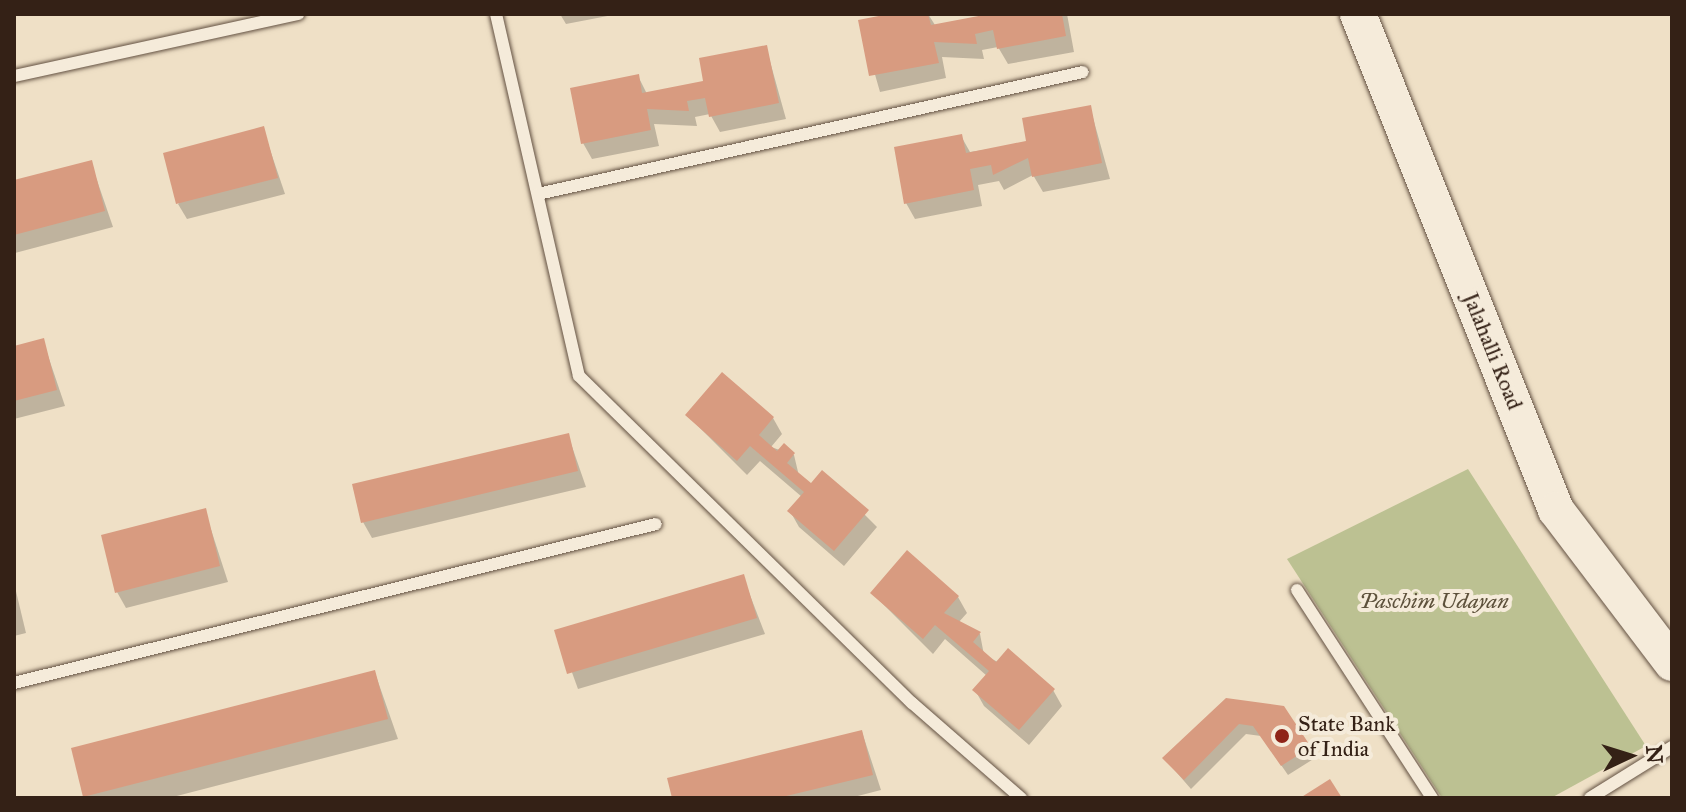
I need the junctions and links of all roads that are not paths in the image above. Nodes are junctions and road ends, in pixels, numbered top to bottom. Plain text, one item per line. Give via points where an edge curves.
1 (298, 14) edge
2 (496, 14) edge
3 (1358, 14) edge
4 (1083, 72) dead end
5 (14, 76) edge
6 (538, 194) junction
7 (656, 524) dead end
8 (1297, 590) dead end
9 (1672, 663) edge
10 (14, 683) edge
11 (1672, 747) edge
12 (1021, 798) edge
13 (1432, 798) edge
14 (1590, 798) edge

1 - 5 lane
2 - 6 lane
3 - 9 main road, Jalahalli Road via 1556,510
4 - 6 lane
6 - 12 lane via 579,376 912,703
7 - 10 lane
8 - 13 lane
11 - 14 lane

